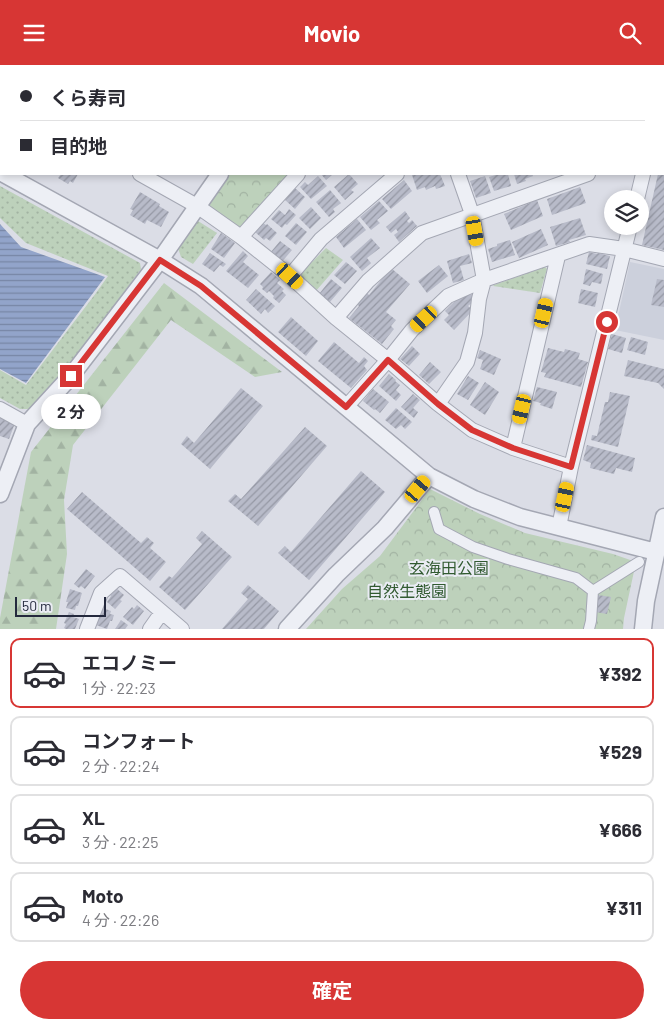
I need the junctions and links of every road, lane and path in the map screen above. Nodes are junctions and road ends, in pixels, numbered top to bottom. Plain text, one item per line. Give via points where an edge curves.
1 (6, 175) edge
2 (142, 175) edge
3 (219, 175) edge
4 (297, 175) edge
5 (396, 175) edge
6 (458, 175) edge
7 (585, 175) edge
8 (643, 175) edge
9 (639, 190) edge
10 (197, 206) junction
11 (472, 214) junction
12 (628, 235) edge
13 (241, 237) junction
14 (624, 249) junction
15 (558, 256) junction
16 (664, 259) edge
17 (160, 260) junction
18 (290, 276) junction
19 (484, 280) junction
20 (336, 318) junction
21 (388, 360) junction
22 (438, 404) junction
23 (346, 407) junction
24 (0, 409) edge
25 (27, 424) junction
26 (513, 448) junction
27 (571, 467) junction
28 (429, 476) junction
29 (0, 494) edge
30 (434, 512) dead end
31 (664, 517) edge
32 (559, 527) junction
33 (660, 553) edge
34 (639, 562) dead end
35 (593, 591) junction
36 (162, 612) junction
37 (87, 629) edge
38 (150, 629) edge
39 (182, 629) edge
40 (287, 629) edge
41 (589, 629) edge
42 (643, 629) edge

1 - 17 street
2 - 10 street
3 - 10 street
4 - 13 street
5 - 18 street via 321,239
6 - 11 street
7 - 11 street
8 - 9 street
10 - 13 street
10 - 17 street
11 - 19 street
11 - 20 street via 422,233 368,281
12 - 14 street
13 - 18 street
14 - 15 street via 589,244
14 - 16 street
14 - 27 street
15 - 19 street
15 - 26 street
17 - 23 street via 201,286
17 - 25 street via 71,376
18 - 20 street
19 - 21 street via 448,297 412,330
19 - 22 street via 475,333 466,361
20 - 21 street
21 - 22 street
21 - 23 street
22 - 26 street via 472,430
23 - 28 street
24 - 25 street
25 - 29 street
26 - 27 street
27 - 32 street
28 - 32 street via 474,499 520,517
28 - 40 street
30 - 35 street via 440,529 473,547 576,577
31 - 33 street
32 - 33 street
33 - 42 street via 646,601
34 - 35 street
35 - 41 street
36 - 37 street via 120,576 101,593
36 - 38 street
36 - 39 street

